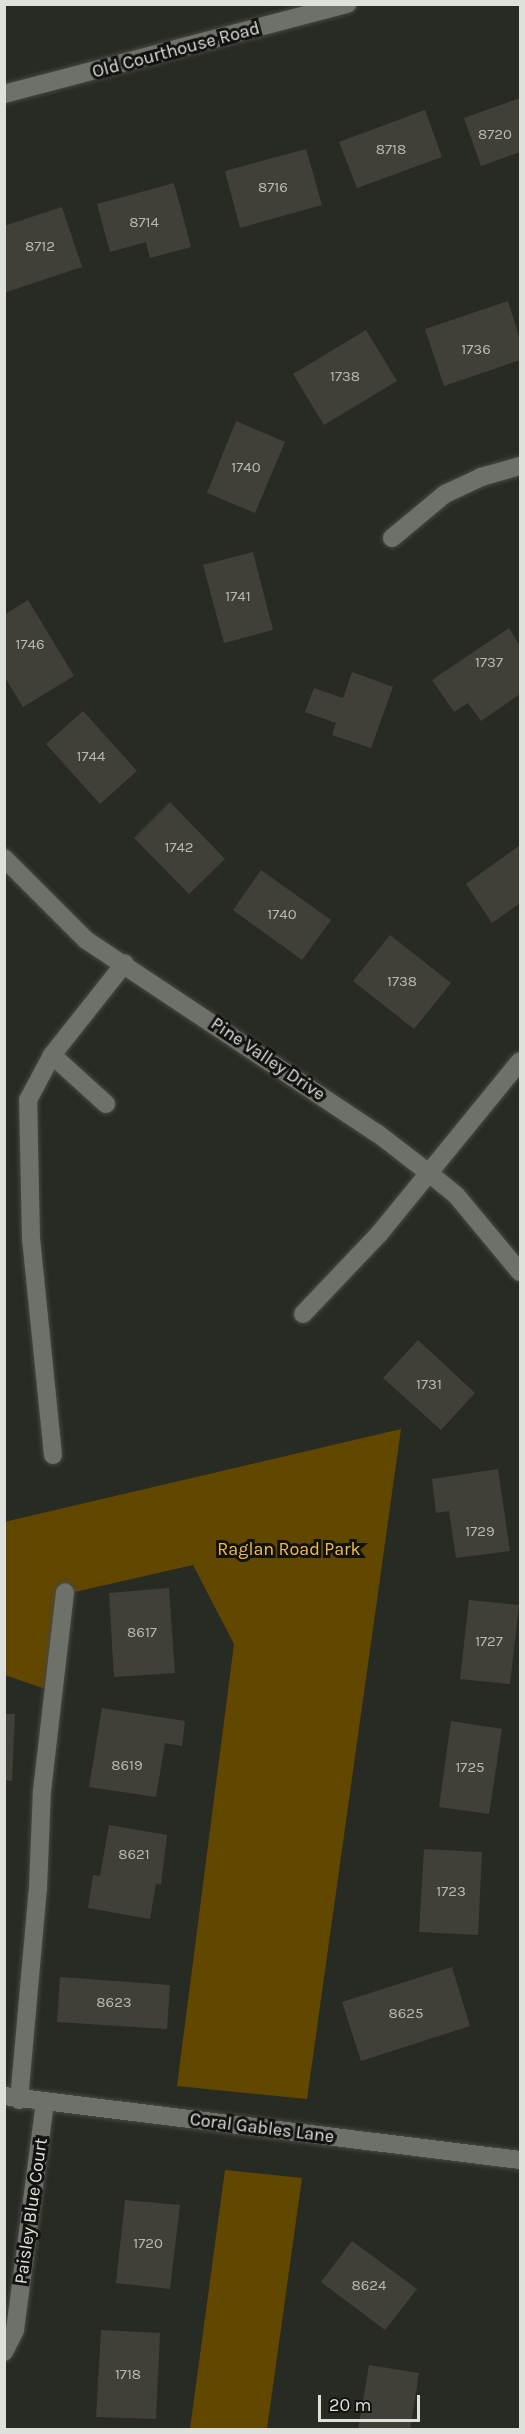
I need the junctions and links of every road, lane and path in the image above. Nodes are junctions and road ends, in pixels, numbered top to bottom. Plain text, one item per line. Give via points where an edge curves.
1 (347, 4) edge
2 (4, 94) edge
3 (520, 466) edge
4 (392, 538) dead end
5 (4, 858) edge
6 (125, 963) junction
7 (52, 1055) junction
8 (520, 1061) edge
9 (106, 1104) dead end
10 (430, 1174) junction
11 (520, 1272) edge
12 (303, 1314) dead end
13 (53, 1455) dead end
14 (65, 1592) dead end
15 (12, 2098) edge
16 (45, 2103) junction
17 (520, 2160) edge
18 (4, 2352) edge

1 - 2 street, Old Courthouse Road
3 - 4 street via 481,477 445,494
5 - 6 street, Pine Valley Drive via 86,940
6 - 7 street
6 - 10 street, Pine Valley Drive via 377,1132
7 - 9 street
7 - 13 street via 28,1100 31,1239
8 - 10 street
10 - 11 street, Pine Valley Drive via 456,1195
10 - 12 street
14 - 15 street via 42,1791 38,1889
15 - 16 street, Coral Gables Lane
16 - 17 street, Coral Gables Lane
16 - 18 street, Paisley Blue Court via 15,2330

